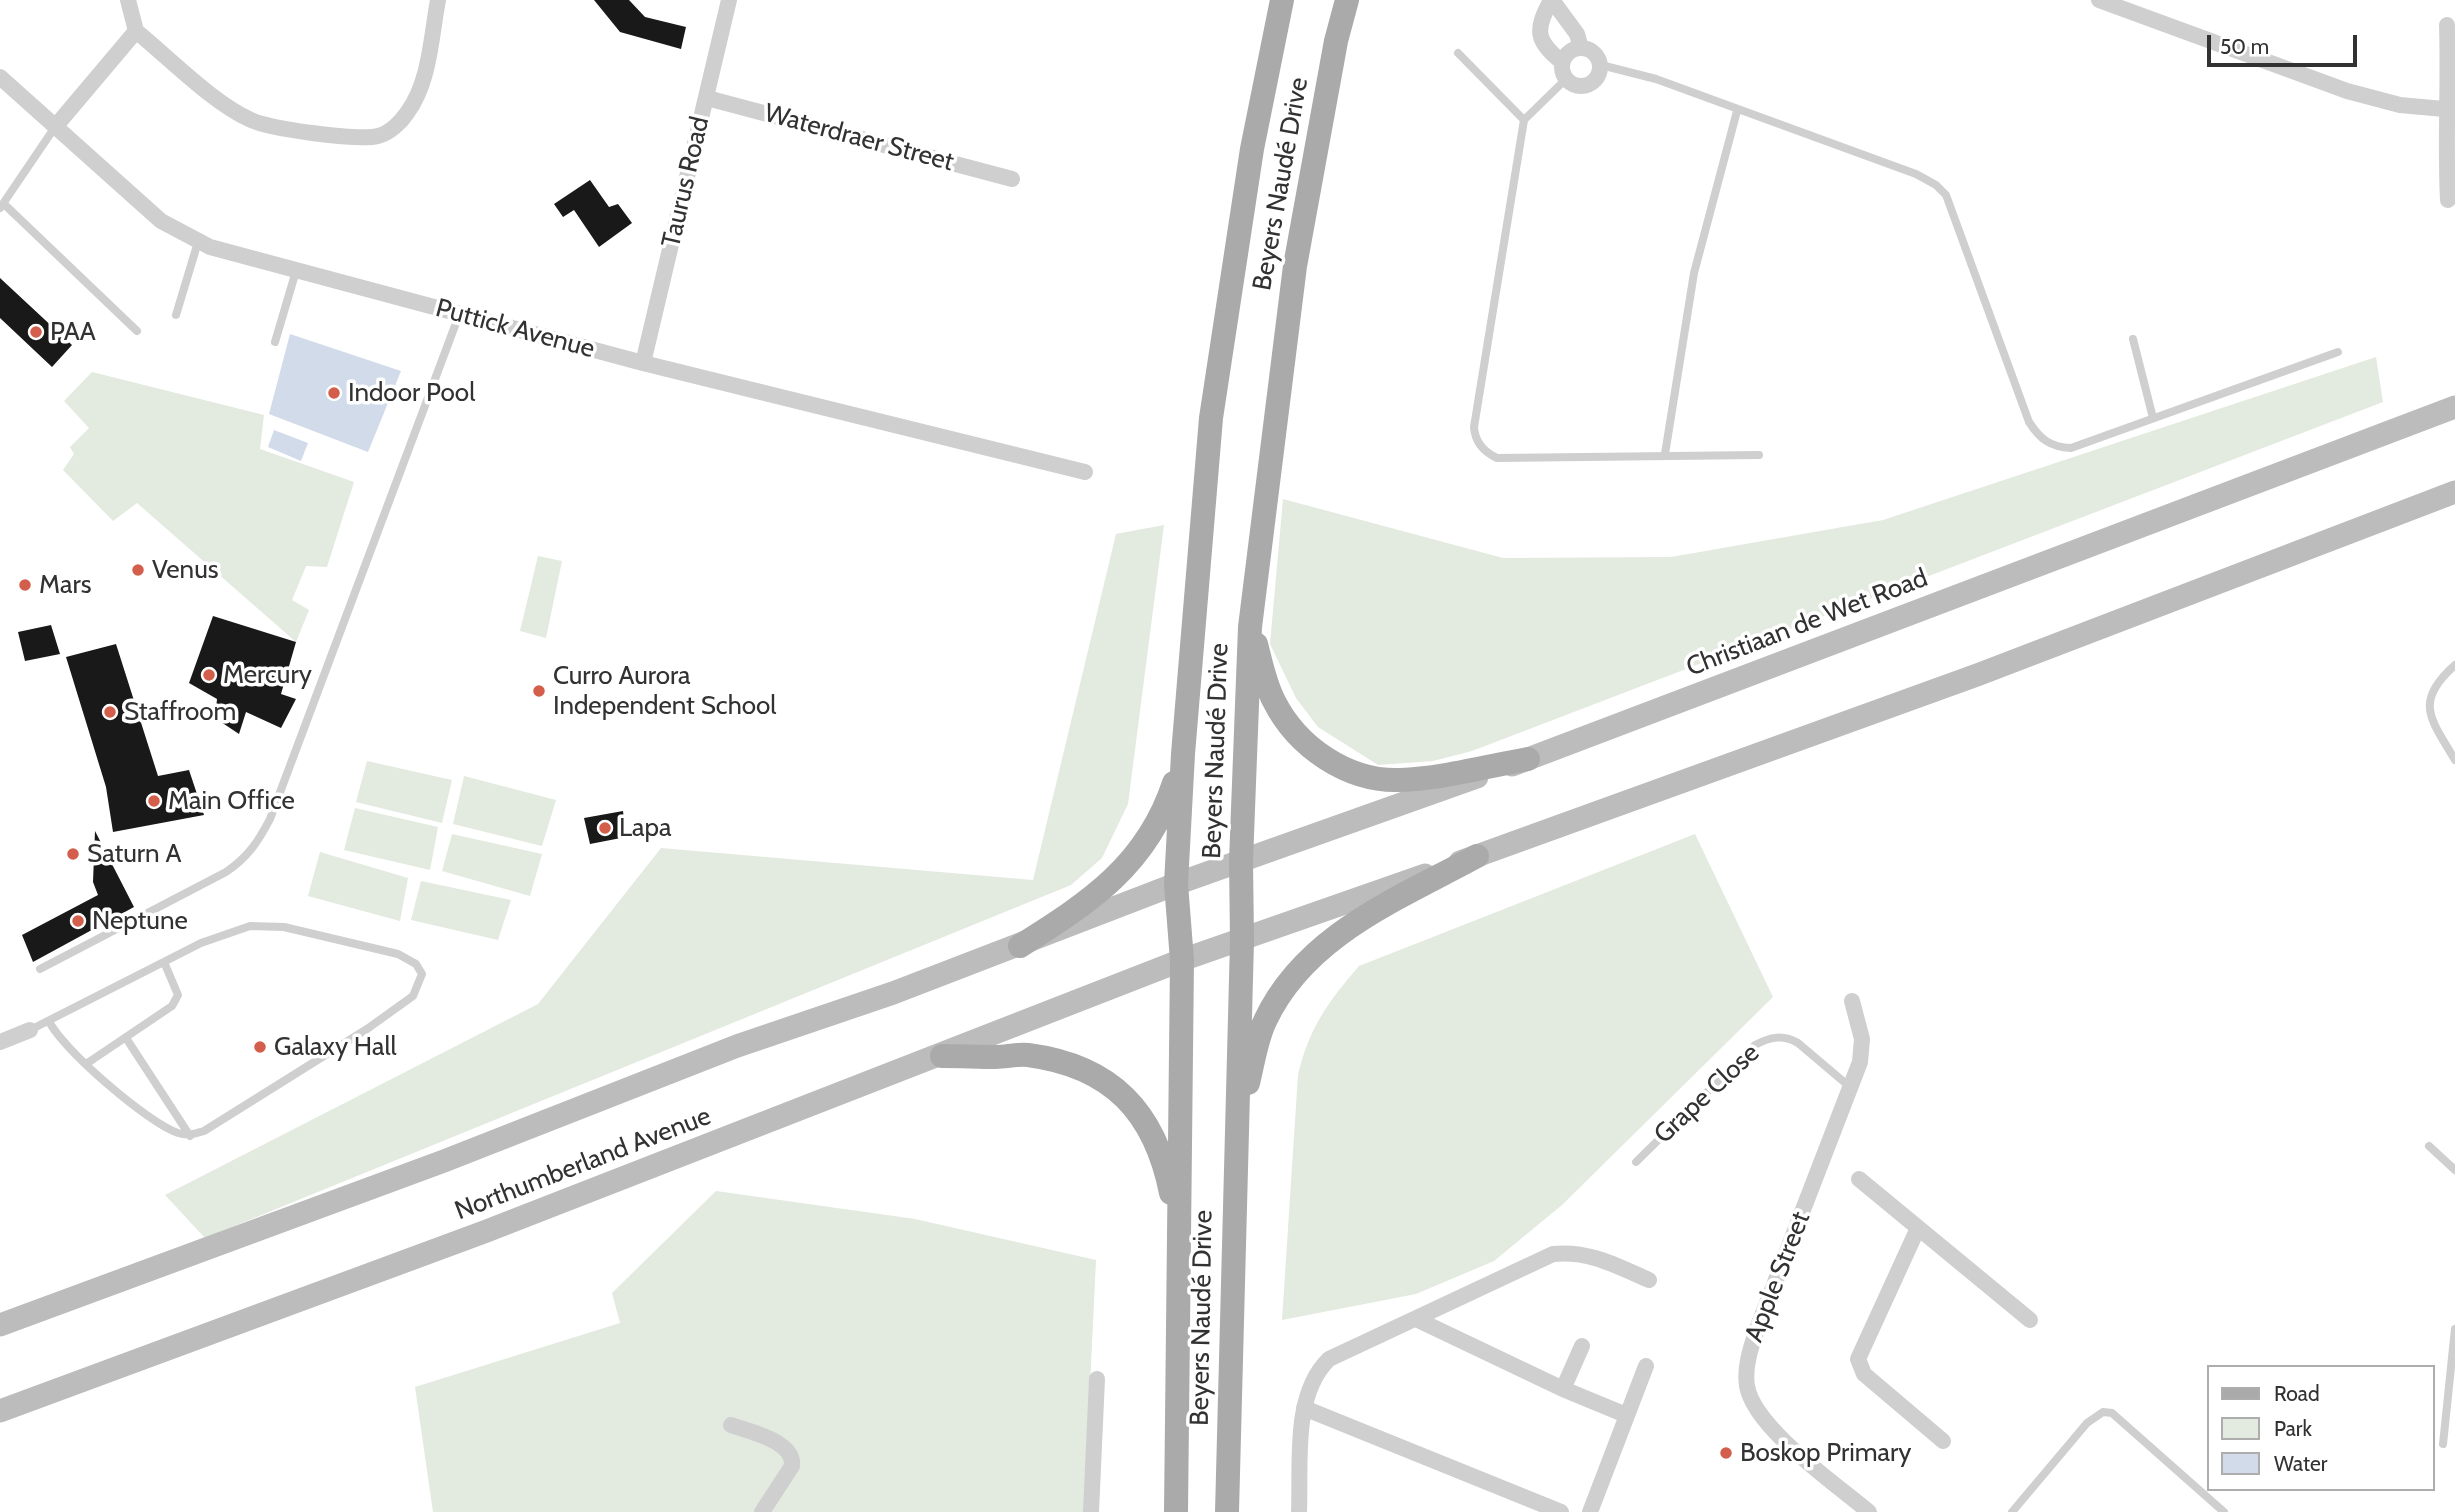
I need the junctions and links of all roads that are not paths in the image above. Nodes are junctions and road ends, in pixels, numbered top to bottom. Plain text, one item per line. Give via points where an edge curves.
1 (128, 0) edge
2 (438, 0) edge
3 (729, 0) edge
4 (1282, 0) edge
5 (1347, 0) edge
6 (1551, 0) edge
7 (2099, 0) edge
8 (2142, 7) edge
9 (2447, 25) dead end
10 (136, 31) junction
11 (1581, 48) junction
12 (1458, 53) dead end
13 (1562, 62) junction
14 (1601, 65) junction
15 (0, 76) edge
16 (1566, 79) junction
17 (707, 98) junction
18 (2452, 110) edge
19 (1737, 111) junction
20 (1524, 120) junction
21 (55, 127) junction
22 (1012, 178) dead end
23 (2448, 200) dead end
24 (2, 206) edge
25 (198, 242) junction
26 (296, 271) junction
27 (176, 315) dead end
28 (459, 315) junction
29 (137, 331) dead end
30 (2133, 339) dead end
31 (275, 342) dead end
32 (2338, 352) dead end
33 (643, 363) junction
34 (2455, 407) edge
35 (2153, 418) junction
36 (1665, 454) junction
37 (1759, 455) dead end
38 (1085, 472) dead end
39 (2455, 492) edge
40 (1250, 627) junction
41 (2455, 665) edge
42 (1183, 754) junction
43 (1528, 759) junction
44 (2455, 760) edge
45 (1477, 856) junction
46 (1241, 861) junction
47 (1177, 884) junction
48 (1242, 941) junction
49 (1020, 946) junction
50 (1182, 960) junction
51 (164, 962) junction
52 (40, 969) dead end
53 (1852, 1001) dead end
54 (49, 1021) junction
55 (30, 1030) joint
56 (126, 1038) junction
57 (0, 1042) edge
58 (942, 1056) junction
59 (86, 1064) junction
60 (1850, 1087) junction
61 (1236, 1134) junction
62 (190, 1136) junction
63 (2429, 1146) dead end
64 (1636, 1162) dead end
65 (2455, 1170) edge
66 (1859, 1179) dead end
67 (1918, 1228) junction
68 (1180, 1239) junction
69 (1649, 1280) dead end
70 (1416, 1319) junction
71 (2030, 1320) dead end
72 (0, 1325) edge
73 (2455, 1329) edge
74 (1582, 1346) dead end
75 (1646, 1366) dead end
76 (1097, 1379) dead end
77 (1563, 1389) junction
78 (1304, 1408) junction
79 (0, 1411) edge
80 (1626, 1415) junction
81 (731, 1424) dead end
82 (1943, 1441) dead end
83 (2443, 1444) dead end
84 (762, 1512) edge
85 (1091, 1512) edge
86 (1176, 1512) edge
87 (1227, 1512) edge
88 (1299, 1512) edge
89 (1561, 1512) edge
90 (1590, 1512) edge
91 (1869, 1512) edge
92 (2012, 1512) edge
93 (2224, 1512) edge

1 - 10 street
2 - 10 street via 416,99 394,128 379,136 354,137 250,120
3 - 17 street, Taurus Road
4 - 42 main road, Beyers Naudé Drive via 1252,149 1211,418
5 - 40 main road, Beyers Naudé Drive via 1295,266
6 - 11 street via 1577,34
6 - 13 street via 1539,36
7 - 8 street
8 - 18 street via 2347,91 2400,105
9 - 18 street
10 - 21 street
11 - 13 street via 1569,52
11 - 14 street via 1592,51
12 - 20 lane
13 - 16 street
14 - 16 street via 1597,79 1587,86
14 - 19 lane via 1656,79
15 - 21 street, Puttick Avenue
16 - 20 lane
17 - 22 street, Waterdraer Street
17 - 33 street, Taurus Road
18 - 23 street via 2445,135
19 - 35 lane via 1916,174 1946,195 2029,422 2044,441 2071,448
19 - 36 lane via 1694,273
20 - 36 lane via 1474,427 1477,441 1497,458
21 - 24 lane
21 - 25 street, Puttick Avenue via 161,221
24 - 29 lane
25 - 26 street, Puttick Avenue
25 - 27 lane
26 - 28 street, Puttick Avenue
26 - 31 lane
28 - 33 street, Puttick Avenue
28 - 52 lane via 256,846 226,872
30 - 35 lane
32 - 35 lane
33 - 38 street, Puttick Avenue
34 - 43 main road, Christiaan de Wet Road
36 - 37 lane
39 - 45 main road via 2003,665
40 - 43 main road via 1273,700 1291,728 1317,753 1349,771 1399,781
40 - 46 main road, Beyers Naudé Drive
41 - 44 lane via 2434,686 2429,700 2429,717
42 - 47 main road, Beyers Naudé Drive
42 - 49 main road via 1166,807 1135,859 1070,914
43 - 46 main road, Christiaan de Wet Road
45 - 48 main road
45 - 61 main road via 1347,927 1286,984 1264,1022
46 - 47 main road, Christiaan de Wet Road
46 - 48 main road, Beyers Naudé Drive
47 - 49 main road, Northumberland Avenue
47 - 50 main road, Beyers Naudé Drive
48 - 50 main road
48 - 61 main road, Beyers Naudé Drive
49 - 72 main road, Northumberland Avenue via 737,1046 444,1161
50 - 58 main road, Northumberland Avenue
50 - 68 main road, Beyers Naudé Drive
51 - 54 lane
51 - 56 lane via 178,995 172,1006
51 - 62 lane via 232,930 284,927 398,954 416,964 422,974 413,996 367,1029
53 - 60 street, Apple Street via 1862,1053
54 - 55 lane
54 - 59 lane via 61,1041
55 - 57 street
56 - 59 lane
56 - 62 lane
58 - 68 main road via 1025,1055 1062,1062 1108,1080 1127,1097 1166,1169
58 - 79 main road, Northumberland Avenue
59 - 62 lane via 157,1121
60 - 64 lane, Grape Close via 1790,1038 1768,1038 1755,1045
60 - 91 street, Apple Street via 1757,1329 1746,1365 1746,1385 1759,1416
61 - 87 main road, Beyers Naudé Drive
63 - 65 lane
66 - 67 street
67 - 71 street
67 - 82 street via 1858,1366
68 - 86 main road, Beyers Naudé Drive
69 - 70 street via 1589,1254 1553,1254
70 - 77 street
70 - 78 street via 1329,1359 1312,1381
73 - 83 lane
74 - 77 street
75 - 80 street
76 - 85 street
77 - 80 street
78 - 88 street
78 - 89 street
80 - 90 street
81 - 84 street via 790,1453 792,1466
92 - 93 lane via 2087,1423 2103,1412 2112,1413

